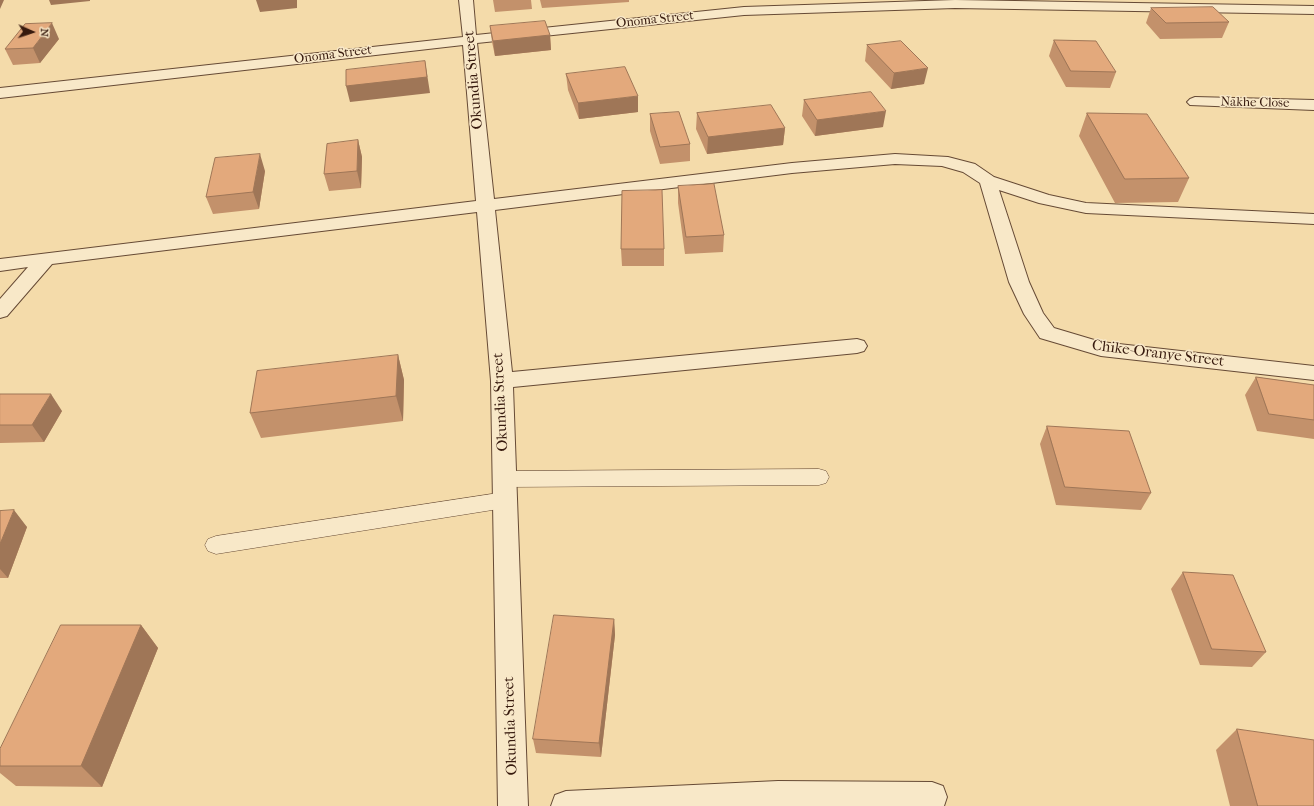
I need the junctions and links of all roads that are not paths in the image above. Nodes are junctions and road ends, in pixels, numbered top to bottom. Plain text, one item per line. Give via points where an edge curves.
1 (466, 0) edge
2 (1314, 10) edge
3 (470, 40) junction
4 (0, 93) edge
5 (1195, 102) dead end
6 (1314, 105) edge
7 (988, 181) junction
8 (486, 206) junction
9 (1314, 219) edge
10 (47, 258) junction
11 (0, 265) edge
12 (0, 311) edge
13 (857, 346) dead end
14 (1314, 373) edge
15 (502, 381) junction
16 (819, 478) dead end
17 (504, 479) junction
18 (505, 500) junction
19 (216, 546) dead end
20 (932, 797) dead end
21 (514, 806) edge
22 (566, 806) edge

1 - 3 street, Okundia Street
2 - 3 street, Onoma Street via 955,4 752,11
3 - 4 street, Onoma Street
3 - 8 street, Okundia Street
5 - 6 street, Nakhe Close
7 - 8 street via 969,168 942,161 895,159 792,168
7 - 9 street via 1045,199 1086,208
7 - 14 street, Chike-Oranye Street via 1020,282 1034,314 1047,333 1101,349
8 - 10 street
8 - 15 street, Okundia Street
10 - 11 street
10 - 12 street
13 - 15 street
15 - 17 street, Okundia Street
16 - 17 lane
17 - 18 street, Okundia Street
18 - 19 lane
18 - 21 street, Okundia Street
20 - 22 street via 778,796

